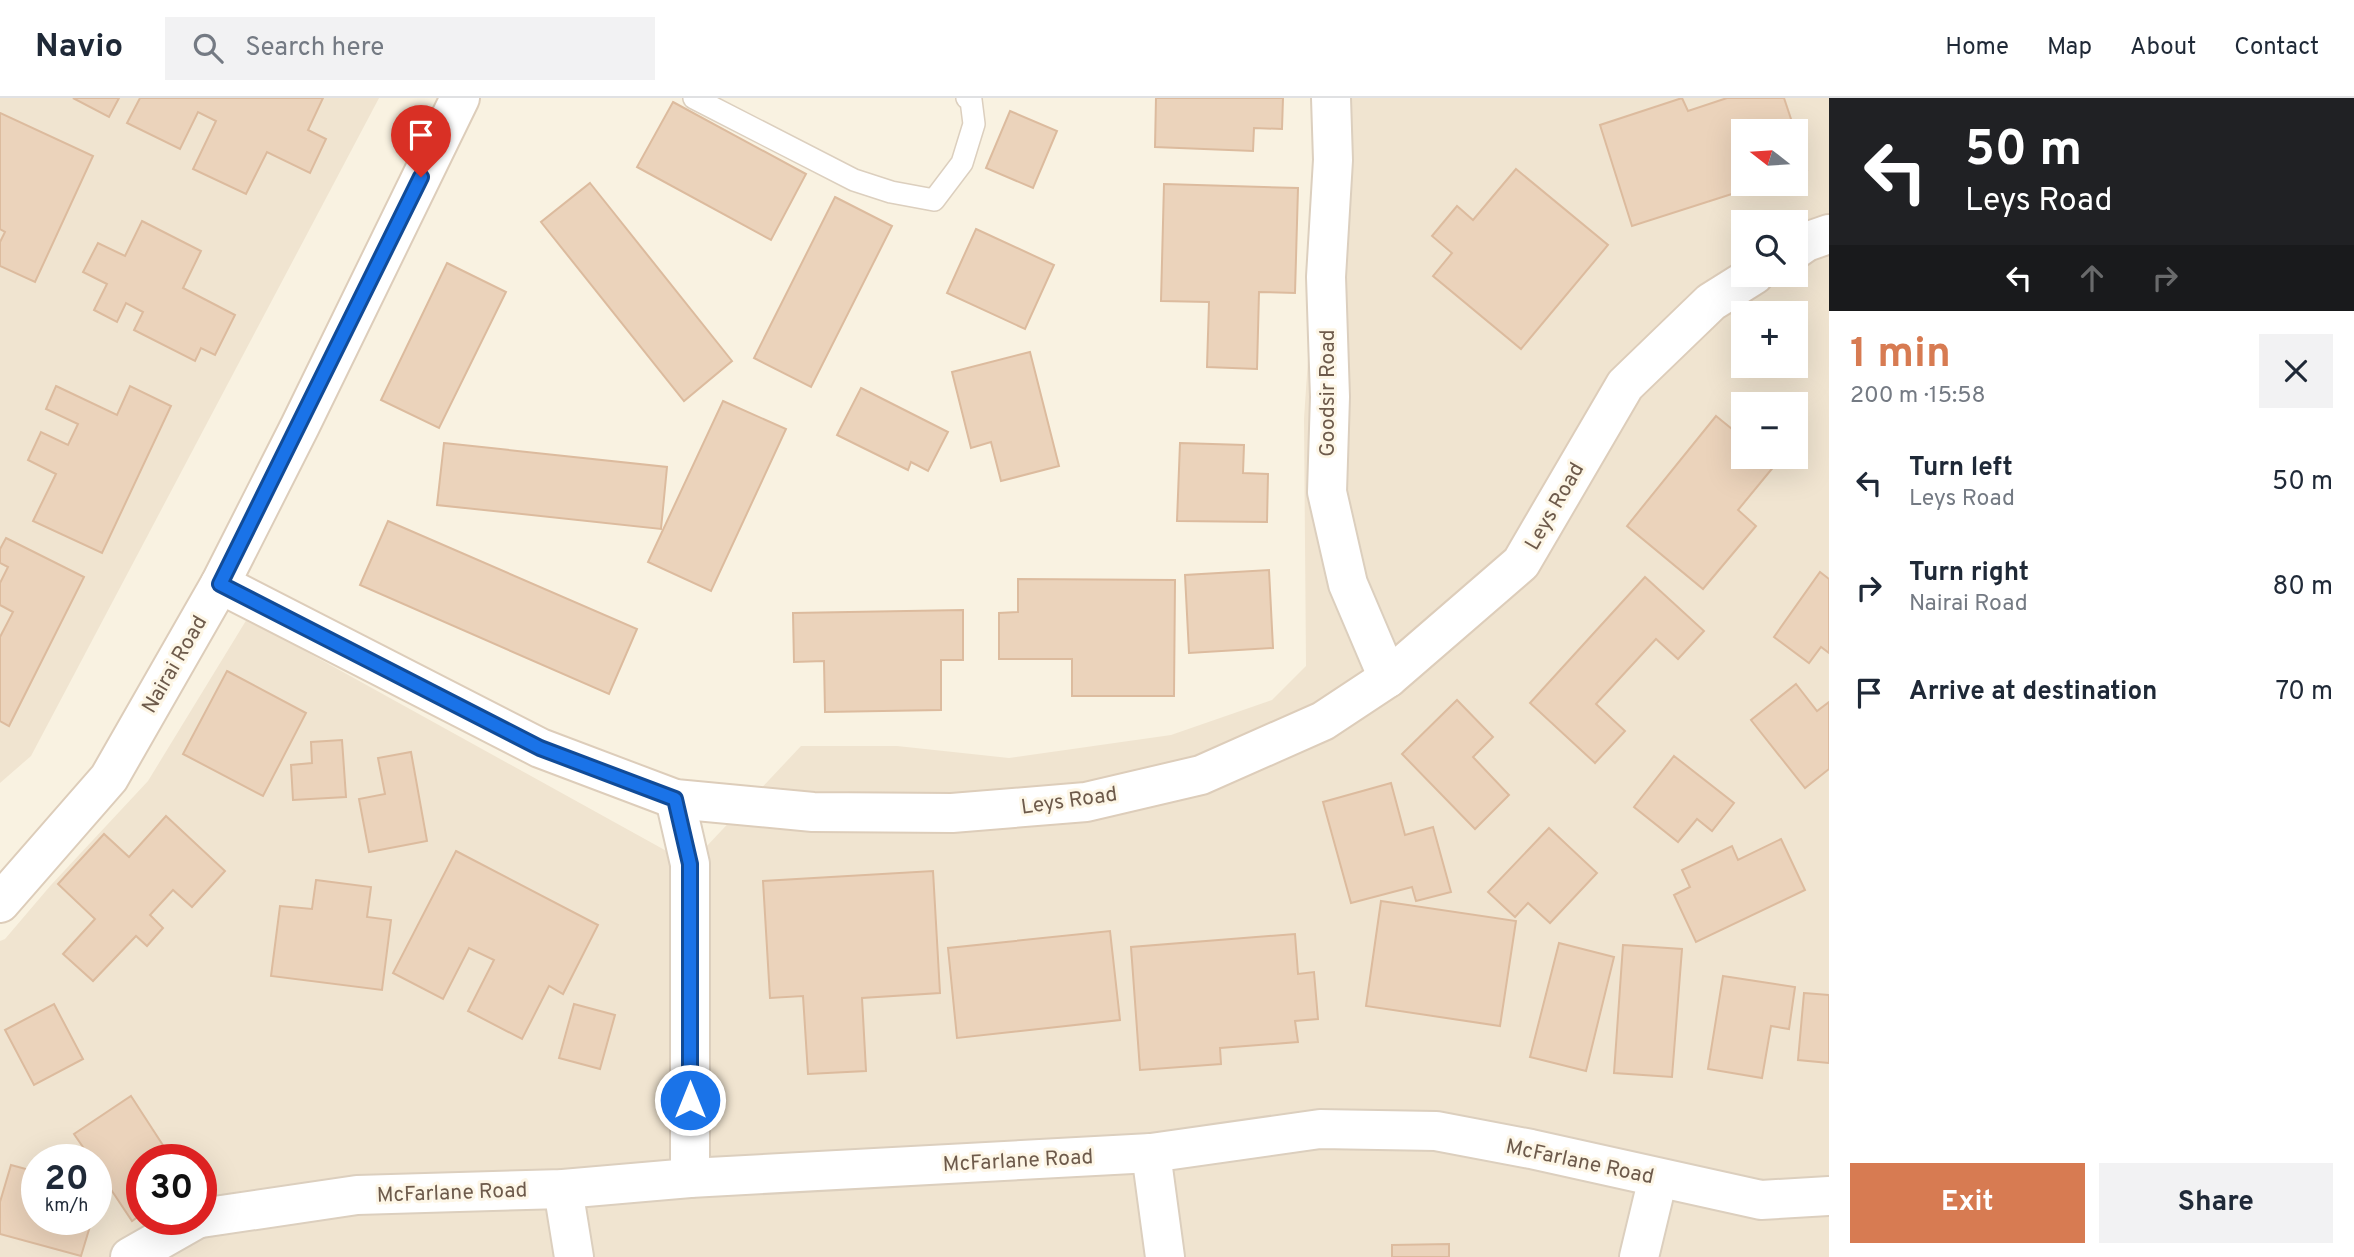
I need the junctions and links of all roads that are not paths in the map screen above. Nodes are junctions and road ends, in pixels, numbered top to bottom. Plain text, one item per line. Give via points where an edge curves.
1 (460, 98) edge
2 (694, 98) edge
3 (967, 98) edge
4 (1331, 98) edge
5 (1829, 234) edge
6 (1808, 241) edge
7 (1735, 287) edge
8 (220, 584) junction
9 (1388, 678) junction
10 (675, 799) junction
11 (0, 903) edge
12 (1151, 1153) junction
13 (690, 1178) junction
14 (1658, 1178) junction
15 (563, 1189) junction
16 (1829, 1196) edge
17 (217, 1216) edge
18 (169, 1235) edge
19 (130, 1257) edge
20 (574, 1257) edge
21 (1165, 1257) edge
22 (1639, 1257) edge

1 - 8 street, Nairai Road
2 - 3 lane via 854,180 934,200 962,163 974,124
4 - 9 street, Goodsir Road via 1326,492 1348,584
5 - 6 street
7 - 9 street, Leys Road via 1711,302 1625,385 1521,564
8 - 10 street, Leys Road via 540,748
8 - 11 street, Nairai Road via 109,778
9 - 10 street, Leys Road via 1323,721 1201,775 1086,802 952,813 827,812
10 - 13 street via 690,864
12 - 13 street, McFarlane Road
12 - 14 street, McFarlane Road via 1320,1129 1436,1131
12 - 21 street
13 - 15 street, McFarlane Road
14 - 16 street, McFarlane Road via 1762,1199
14 - 22 street
15 - 17 street, McFarlane Road via 357,1195
15 - 20 street
18 - 19 street

